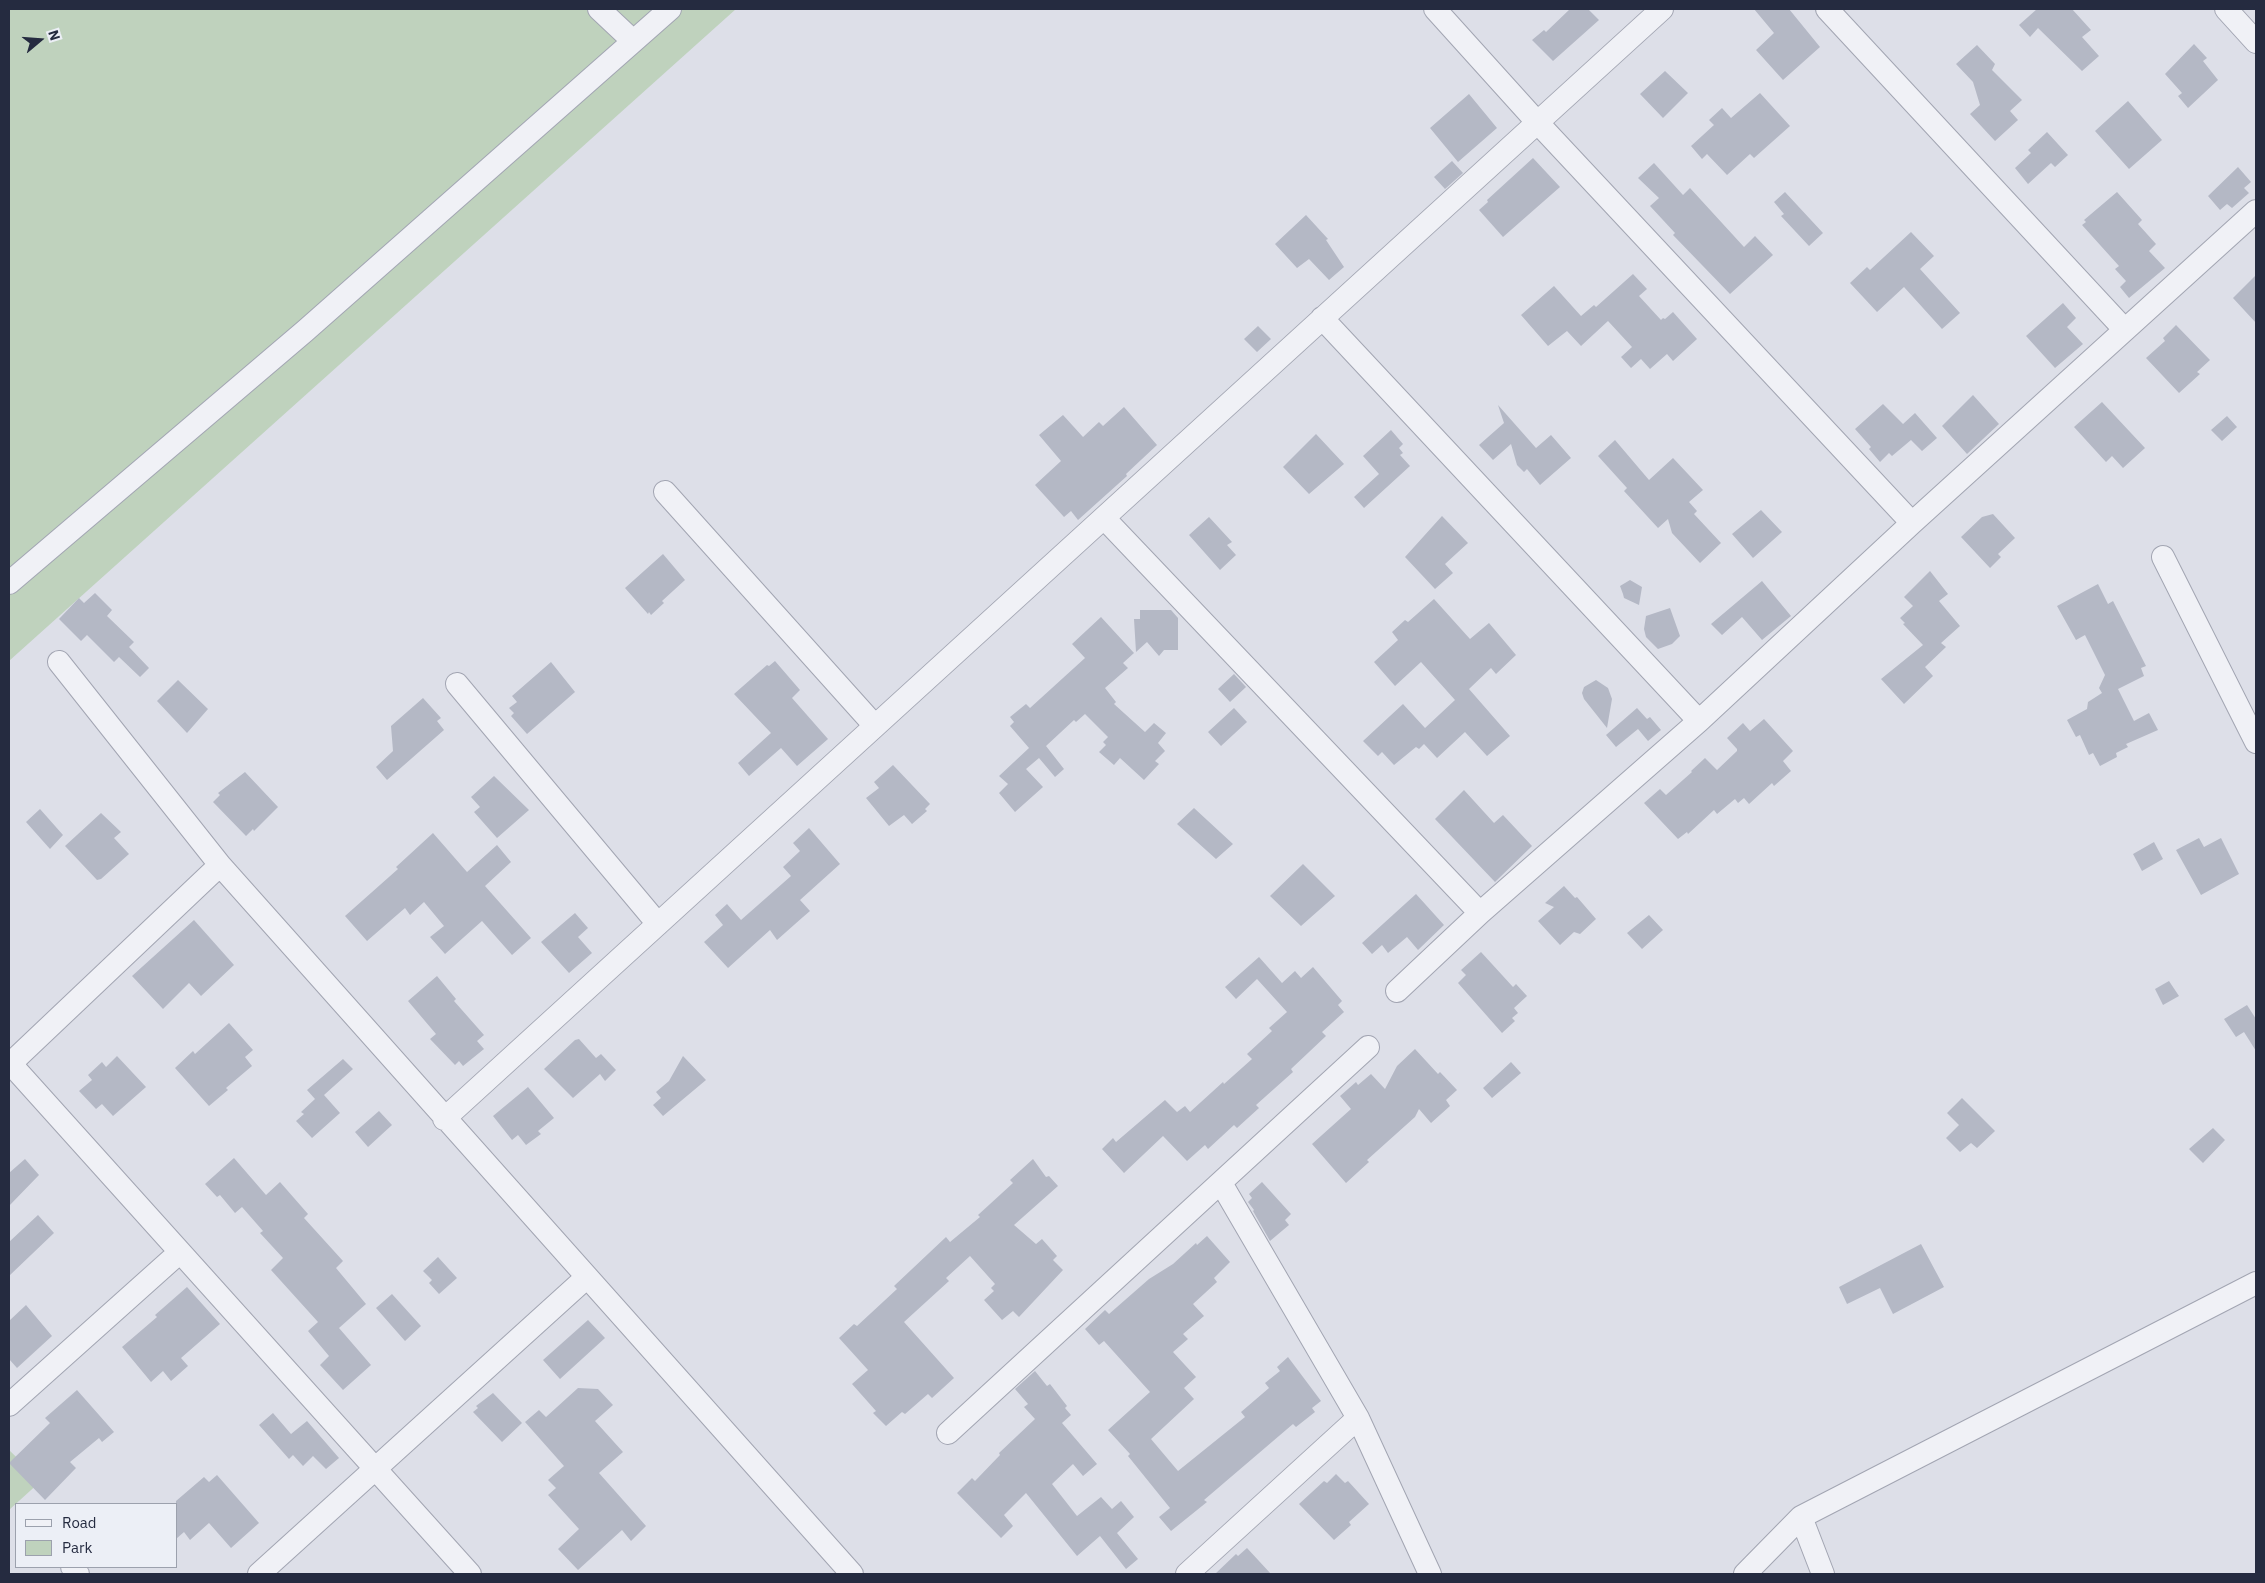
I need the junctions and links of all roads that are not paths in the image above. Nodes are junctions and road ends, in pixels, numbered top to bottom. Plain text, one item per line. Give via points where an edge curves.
1 (599, 9) edge
2 (670, 9) edge
3 (1435, 9) edge
4 (1662, 9) edge
5 (1827, 9) edge
6 (2226, 9) edge
7 (633, 41) junction
8 (2256, 42) edge
9 (1537, 122) junction
10 (2256, 211) edge
11 (1322, 318) junction
12 (2126, 330) junction
13 (665, 492) dead end
14 (1104, 518) junction
15 (1912, 523) junction
16 (2163, 557) dead end
17 (9, 583) edge
18 (59, 662) dead end
19 (457, 684) dead end
20 (1698, 721) junction
21 (875, 726) junction
22 (2256, 742) edge
23 (220, 865) junction
24 (1480, 914) junction
25 (658, 924) junction
26 (1397, 991) dead end
27 (1368, 1047) dead end
28 (9, 1064) edge
29 (444, 1119) junction
30 (1221, 1183) junction
31 (180, 1252) junction
32 (587, 1277) junction
33 (2256, 1283) edge
34 (9, 1405) edge
35 (1358, 1418) junction
36 (948, 1433) dead end
37 (375, 1469) junction
38 (1801, 1517) junction
39 (259, 1574) edge
40 (470, 1574) edge
41 (852, 1574) edge
42 (1187, 1574) edge
43 (1430, 1574) edge
44 (1745, 1574) edge
45 (1823, 1574) edge

1 - 7 street
2 - 7 street
3 - 9 street
4 - 9 street
5 - 12 street
6 - 8 street
7 - 17 street via 305,331
9 - 11 street
9 - 15 street
10 - 12 street
11 - 14 street
11 - 20 street
12 - 15 street
13 - 21 street
14 - 21 street
14 - 24 street
15 - 20 street
16 - 22 street
18 - 23 street
19 - 25 street
20 - 24 street
21 - 25 street
23 - 28 street
23 - 29 street
24 - 26 street
25 - 29 street
27 - 30 street
28 - 31 street
29 - 32 street
30 - 35 street
30 - 36 street
31 - 34 street
31 - 37 street
32 - 37 street
32 - 41 street
33 - 38 street
35 - 42 street
35 - 43 street
37 - 39 street
37 - 40 street
38 - 44 street
38 - 45 street

